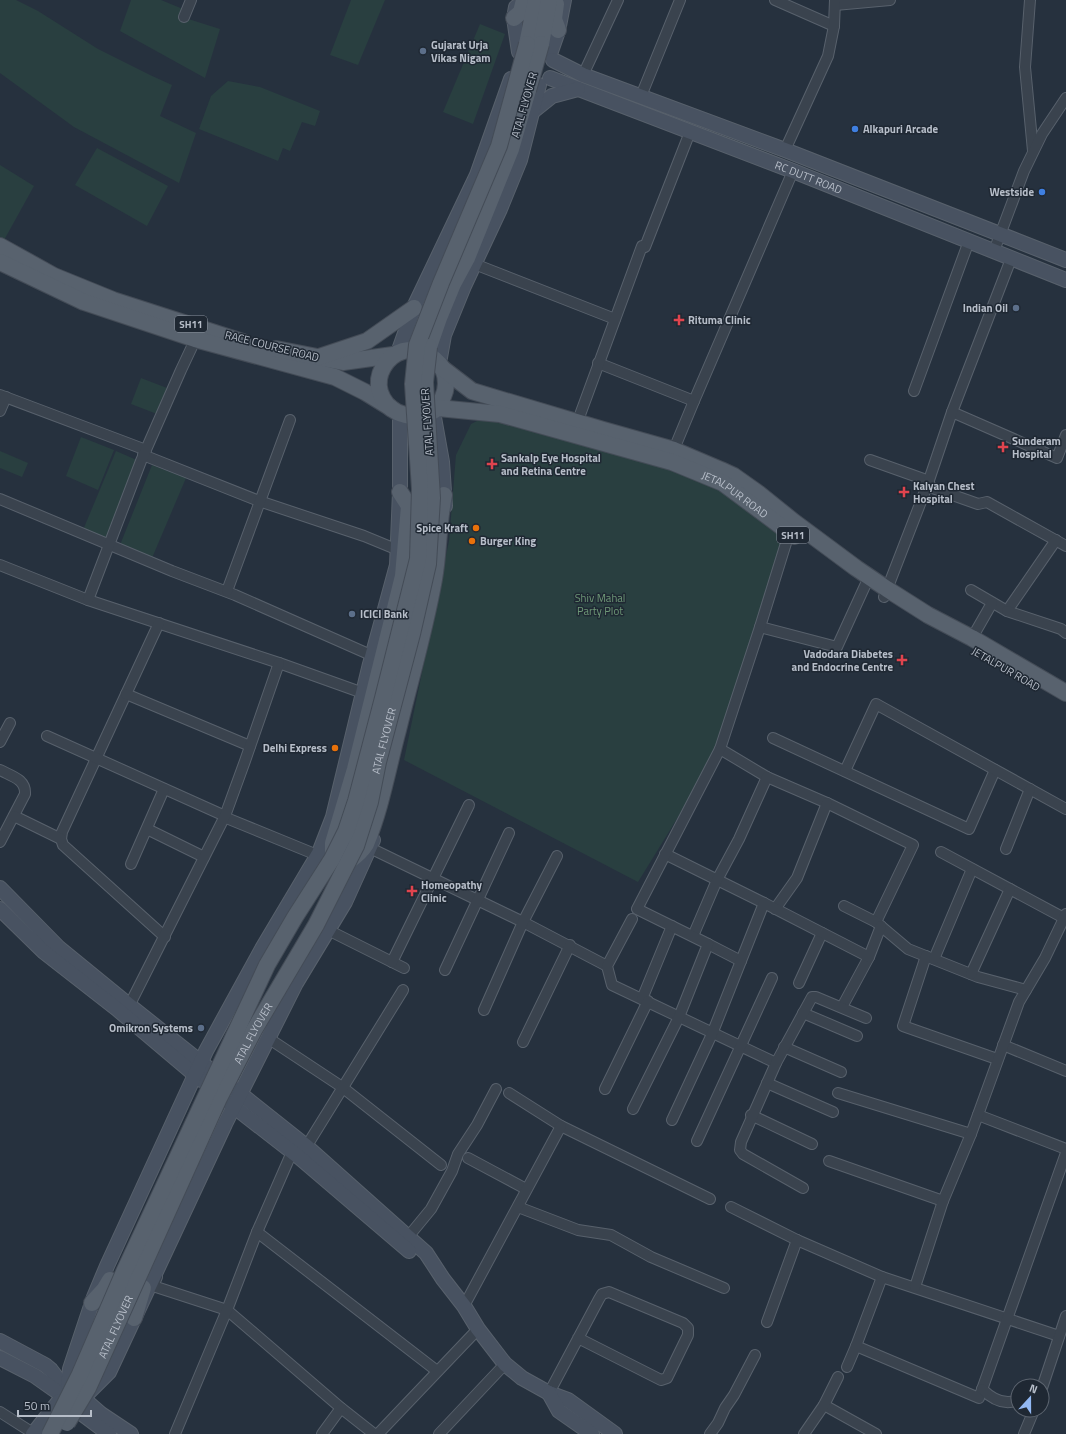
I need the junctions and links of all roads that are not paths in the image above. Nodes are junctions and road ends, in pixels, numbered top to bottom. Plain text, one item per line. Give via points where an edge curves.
1 (191, 0) edge
2 (618, 0) edge
3 (680, 0) edge
4 (775, 0) edge
5 (890, 0) edge
6 (1030, 0) edge
7 (556, 3) edge
8 (790, 3) edge
9 (835, 3) edge
10 (522, 5) edge
11 (184, 17) dead end
12 (834, 26) junction
13 (558, 30) joint
14 (546, 49) junction
15 (519, 52) junction
16 (514, 70) junction
17 (583, 75) junction
18 (544, 82) junction
19 (578, 89) junction
20 (641, 96) junction
21 (1066, 98) edge
22 (532, 112) junction
23 (690, 132) junction
24 (785, 150) junction
25 (1033, 152) junction
26 (793, 171) junction
27 (1001, 234) junction
28 (969, 241) junction
29 (0, 246) edge
30 (994, 252) junction
31 (1011, 259) junction
32 (1066, 260) edge
33 (0, 262) edge
34 (477, 265) dead end
35 (1066, 280) edge
36 (414, 308) junction
37 (615, 319) junction
38 (198, 333) junction
39 (396, 354) junction
40 (317, 358) junction
41 (598, 363) junction
42 (441, 365) junction
43 (914, 390) dead end
44 (3, 396) edge
45 (694, 401) junction
46 (504, 408) junction
47 (435, 410) junction
48 (0, 411) edge
49 (395, 411) junction
50 (952, 412) junction
51 (290, 420) dead end
52 (577, 423) junction
53 (1066, 435) edge
54 (145, 453) junction
55 (672, 455) junction
56 (870, 460) dead end
57 (928, 484) junction
58 (400, 492) junction
59 (444, 495) junction
60 (0, 499) edge
61 (259, 501) junction
62 (791, 527) junction
63 (1056, 540) junction
64 (109, 544) junction
65 (1066, 546) edge
66 (398, 550) junction
67 (0, 565) edge
68 (867, 581) junction
69 (971, 590) dead end
70 (226, 591) junction
71 (886, 593) junction
72 (88, 600) junction
73 (992, 603) junction
74 (1007, 611) junction
75 (159, 623) junction
76 (760, 627) junction
77 (1066, 633) edge
78 (972, 638) junction
79 (372, 656) junction
80 (279, 663) junction
81 (363, 693) junction
82 (1066, 693) edge
83 (126, 694) junction
84 (1066, 704) edge
85 (10, 723) dead end
86 (47, 736) dead end
87 (774, 738) dead end
88 (0, 742) edge
89 (250, 746) junction
90 (720, 748) junction
91 (96, 758) junction
92 (0, 770) edge
93 (995, 770) junction
94 (844, 771) junction
95 (767, 776) junction
96 (164, 789) junction
97 (1030, 789) junction
98 (827, 803) junction
99 (469, 805) dead end
100 (1066, 808) edge
101 (14, 816) junction
102 (225, 817) junction
103 (147, 829) junction
104 (509, 833) dead end
105 (61, 839) junction
106 (0, 842) edge
107 (370, 848) junction
108 (1006, 849) dead end
109 (941, 852) dead end
110 (665, 854) junction
111 (556, 856) dead end
112 (204, 857) junction
113 (325, 857) junction
114 (348, 862) junction
115 (131, 864) dead end
116 (972, 869) junction
117 (432, 879) junction
118 (717, 880) junction
119 (0, 888) edge
120 (1010, 889) junction
121 (477, 900) junction
122 (764, 903) junction
123 (844, 906) dead end
124 (0, 909) edge
125 (776, 909) junction
126 (632, 918) dead end
127 (1064, 921) edge
128 (523, 922) junction
129 (878, 924) junction
130 (672, 926) junction
131 (328, 930) junction
132 (822, 933) junction
133 (693, 936) junction
134 (165, 937) junction
135 (708, 944) junction
136 (570, 945) junction
137 (869, 957) junction
138 (930, 958) junction
139 (741, 961) junction
140 (392, 962) junction
141 (607, 966) junction
142 (404, 968) dead end
143 (445, 970) dead end
144 (971, 974) junction
145 (772, 978) dead end
146 (799, 983) dead end
147 (403, 990) dead end
148 (1026, 990) junction
149 (645, 1000) junction
150 (249, 1003) junction
151 (268, 1006) junction
152 (842, 1007) junction
153 (484, 1010) dead end
154 (127, 1011) junction
155 (802, 1013) junction
156 (679, 1017) junction
157 (866, 1018) dead end
158 (712, 1034) junction
159 (857, 1036) dead end
160 (268, 1038) junction
161 (523, 1042) dead end
162 (1003, 1045) junction
163 (741, 1047) junction
164 (784, 1047) junction
165 (997, 1059) junction
166 (776, 1064) junction
167 (198, 1069) junction
168 (1066, 1071) edge
169 (841, 1072) dead end
170 (767, 1083) junction
171 (342, 1087) junction
172 (496, 1089) dead end
173 (605, 1089) dead end
174 (509, 1093) dead end
175 (838, 1093) dead end
176 (237, 1103) junction
177 (633, 1109) dead end
178 (833, 1112) dead end
179 (752, 1115) junction
180 (978, 1115) junction
181 (672, 1120) dead end
182 (561, 1126) junction
183 (971, 1134) junction
184 (697, 1141) dead end
185 (812, 1144) dead end
186 (1066, 1149) edge
187 (300, 1152) junction
188 (1066, 1153) edge
189 (468, 1158) dead end
190 (829, 1160) dead end
191 (442, 1165) dead end
192 (803, 1188) dead end
193 (526, 1189) junction
194 (710, 1199) dead end
195 (943, 1201) junction
196 (518, 1207) junction
197 (730, 1207) dead end
198 (257, 1232) junction
199 (408, 1237) junction
200 (797, 1240) junction
201 (882, 1277) junction
202 (443, 1279) junction
203 (915, 1287) junction
204 (724, 1288) dead end
205 (92, 1303) junction
206 (464, 1306) junction
207 (227, 1310) junction
208 (1066, 1316) edge
209 (134, 1318) junction
210 (1008, 1319) junction
211 (766, 1322) dead end
212 (478, 1329) junction
213 (1059, 1336) junction
214 (578, 1338) junction
215 (0, 1341) edge
216 (856, 1346) junction
217 (755, 1355) dead end
218 (0, 1358) edge
219 (505, 1364) junction
220 (847, 1367) dead end
221 (437, 1371) junction
222 (838, 1377) dead end
223 (1045, 1378) edge
224 (982, 1389) junction
225 (63, 1391) junction
226 (549, 1392) junction
227 (1010, 1403) edge
228 (81, 1404) junction
229 (824, 1405) junction
230 (341, 1408) junction
231 (0, 1412) edge
232 (1032, 1418) edge
233 (33, 1434) edge
234 (50, 1434) edge
235 (61, 1434) edge
236 (68, 1434) edge
237 (109, 1434) edge
238 (131, 1434) edge
239 (175, 1434) edge
240 (322, 1434) edge
241 (374, 1434) edge
242 (378, 1434) edge
243 (439, 1434) edge
244 (592, 1434) edge
245 (615, 1434) edge
246 (710, 1434) edge
247 (804, 1434) edge
248 (876, 1434) edge
249 (1024, 1434) edge

1 - 11 street
2 - 17 street
3 - 20 street
4 - 8 street
5 - 9 street
6 - 25 street via 1025,67
7 - 13 main road via 554,19
7 - 14 main road, ATAL FLYOVER
8 - 12 street
9 - 12 street
10 - 15 street
10 - 113 main road, ATAL FLYOVER, bridge via 517,81 499,146 417,345 413,384 420,490 418,559 356,801 346,831
12 - 24 street via 828,56
13 - 14 street
14 - 15 street, RC DUTT ROAD via 530,46
14 - 17 street, RC DUTT ROAD
14 - 18 street via 554,70
14 - 114 main road, ATAL FLYOVER, bridge via 511,149 429,347 425,382 432,498 428,564 370,802 356,846
15 - 16 street via 515,58
16 - 18 street, RC DUTT ROAD via 516,76 526,84
16 - 36 street via 477,175
17 - 20 street, RC DUTT ROAD
18 - 19 street, RC DUTT ROAD
18 - 22 street
19 - 22 street via 552,96
19 - 23 street, RC DUTT ROAD
20 - 24 street, RC DUTT ROAD
21 - 25 street
22 - 42 street via 520,160 444,334
23 - 26 street, RC DUTT ROAD
23 - 37 street
24 - 27 street, RC DUTT ROAD
25 - 27 street
26 - 28 street, RC DUTT ROAD
26 - 45 street
27 - 30 street
27 - 32 street, RC DUTT ROAD
28 - 30 street, RC DUTT ROAD
28 - 43 street
29 - 38 main road, RACE COURSE ROAD / SH11 via 54,276
30 - 31 street, RC DUTT ROAD
31 - 35 street, RC DUTT ROAD
31 - 50 street
33 - 38 main road, RACE COURSE ROAD / SH11 via 79,300
34 - 37 street
36 - 39 street
36 - 40 main road via 367,341
37 - 41 street
38 - 40 main road, RACE COURSE ROAD / SH11
38 - 49 main road, RACE COURSE ROAD / SH11 via 335,377 366,392
38 - 54 street
39 - 40 main road, RACE COURSE ROAD / SH11 via 343,362
39 - 42 main road, SH11 via 415,350 426,352
39 - 49 main road via 386,362 379,381 384,400
41 - 45 street
41 - 52 street
42 - 46 main road, SH11 via 472,391
42 - 47 main road via 446,386
44 - 48 street
44 - 54 street
45 - 55 street
46 - 47 main road, SH11
46 - 52 main road, JETALPUR ROAD / SH11
46 - 55 main road, JETALPUR ROAD / SH11
47 - 49 main road, SH11 via 410,416
47 - 59 street
49 - 58 street
50 - 53 street via 1057,458
50 - 57 street
51 - 61 street
52 - 55 main road, JETALPUR ROAD / SH11
54 - 61 street
54 - 64 street
55 - 62 main road, JETALPUR ROAD / SH11 via 734,476 758,494
56 - 57 street
57 - 63 street via 978,504 987,502
57 - 71 street
58 - 66 street
58 - 113 main road via 409,506 403,576 355,769 333,844
59 - 107 street via 446,531 434,604 384,807
59 - 114 main road via 434,579 376,812 365,845
60 - 64 street
61 - 66 street
61 - 70 street
62 - 68 main road, JETALPUR ROAD / SH11
62 - 76 street
63 - 65 street
63 - 74 street
64 - 70 street
64 - 72 street
66 - 79 street via 397,566
67 - 72 street
68 - 71 main road, JETALPUR ROAD / SH11
68 - 76 street via 837,647
69 - 73 street
70 - 79 street
71 - 78 main road, JETALPUR ROAD / SH11
71 - 84 main road, JETALPUR ROAD / SH11 via 926,624
72 - 75 street
73 - 74 street
73 - 78 street
74 - 77 street via 1061,629
75 - 80 street
75 - 83 street
76 - 90 street
78 - 82 main road, JETALPUR ROAD / SH11
79 - 81 street
80 - 81 street
80 - 89 street
81 - 113 street
83 - 89 street
83 - 91 street
85 - 88 street
86 - 91 street
87 - 94 street
89 - 102 street
90 - 95 street
90 - 110 street
91 - 96 street
91 - 105 street
92 - 101 street via 21,782 26,789
93 - 94 street via 968,829
93 - 94 street via 876,704
93 - 97 street
95 - 98 street
95 - 118 street via 739,839
96 - 102 street
96 - 103 street
97 - 100 street
97 - 108 street
98 - 125 street via 797,878
98 - 129 street via 913,845
99 - 117 street
101 - 105 street
101 - 106 street
102 - 112 street
102 - 113 street
103 - 112 street
103 - 115 street
104 - 121 street
105 - 134 street via 63,845
107 - 117 street
107 - 131 street via 345,902
109 - 116 street
110 - 118 street
110 - 130 street via 637,909
111 - 128 street
112 - 134 street
113 - 150 main road, ATAL FLYOVER, bridge
113 - 167 street via 263,947
114 - 151 main road, ATAL FLYOVER, bridge via 316,924
116 - 120 street
116 - 138 street
117 - 121 street
117 - 140 street
118 - 122 street
118 - 133 street
119 - 154 street
120 - 127 street
120 - 144 street
121 - 128 street
121 - 143 street
122 - 125 street
122 - 139 street
123 - 129 street
124 - 154 street via 44,952
125 - 132 street
126 - 141 street
127 - 148 street
128 - 136 street
128 - 153 street
129 - 137 street
129 - 138 street via 908,950
130 - 133 street
130 - 149 street
131 - 140 street
131 - 160 street via 296,983
132 - 137 street
132 - 146 street
133 - 135 street
134 - 154 street
135 - 139 street
135 - 156 street
136 - 141 street
136 - 161 street
137 - 152 street
138 - 144 street
138 - 165 street via 903,1026
139 - 158 street
140 - 142 street
141 - 149 street via 612,985
144 - 148 street
145 - 163 street
147 - 171 street
148 - 162 street
149 - 156 street
149 - 173 street
150 - 205 main road via 239,1010 211,1063 110,1280
150 - 234 main road, ATAL FLYOVER, bridge via 124,1272 80,1374
151 - 209 main road via 267,1026 197,1164 143,1288
151 - 235 main road, ATAL FLYOVER, bridge via 219,1098 88,1388
152 - 155 street via 813,996
152 - 157 street
154 - 167 street
155 - 159 street
155 - 164 street
156 - 158 street
156 - 177 street
158 - 163 street
158 - 181 street
160 - 171 street
160 - 176 street
162 - 165 street
162 - 168 street
163 - 166 street
163 - 184 street
164 - 166 street
164 - 169 street
165 - 180 street
166 - 170 street
167 - 176 street
167 - 205 street
170 - 178 street
170 - 179 street
171 - 187 street
171 - 191 street
172 - 199 street via 458,1154 452,1171 431,1209
174 - 182 street
175 - 183 street
176 - 187 street
176 - 207 street via 153,1286
176 - 209 street
179 - 185 street
179 - 192 street via 740,1145 743,1154
180 - 183 street
180 - 186 street
182 - 193 street
182 - 194 street
183 - 195 street
187 - 198 street
187 - 199 street
187 - 202 street
188 - 210 street
189 - 193 street
190 - 195 street
193 - 196 street
195 - 203 street
196 - 204 street via 578,1230 611,1235 651,1257
196 - 206 street
197 - 200 street
198 - 207 street
198 - 221 street
199 - 202 street via 428,1256
200 - 201 street
200 - 211 street
201 - 203 street
201 - 216 street
202 - 206 street
203 - 210 street
205 - 225 street
206 - 212 street
207 - 230 street
207 - 239 street
208 - 213 street
209 - 228 street via 109,1372
210 - 213 street
210 - 224 street
212 - 219 street
212 - 221 street
213 - 223 street
214 - 214 street via 602,1294 609,1292 683,1323 688,1328 688,1335 667,1378 660,1380
214 - 226 street
215 - 225 street via 45,1365 51,1370
216 - 220 street
216 - 224 street via 979,1398
217 - 246 street
218 - 225 street
219 - 226 street via 522,1378
219 - 243 street
221 - 242 street
222 - 229 street
224 - 227 street via 989,1396
225 - 228 street via 64,1408 68,1410
225 - 228 street via 72,1384 80,1387
225 - 233 street
226 - 244 street via 559,1411
226 - 245 street via 568,1400
228 - 236 street
228 - 237 street
228 - 238 street
229 - 247 street
229 - 248 street
230 - 240 street
230 - 241 street
231 - 233 street
232 - 249 street

